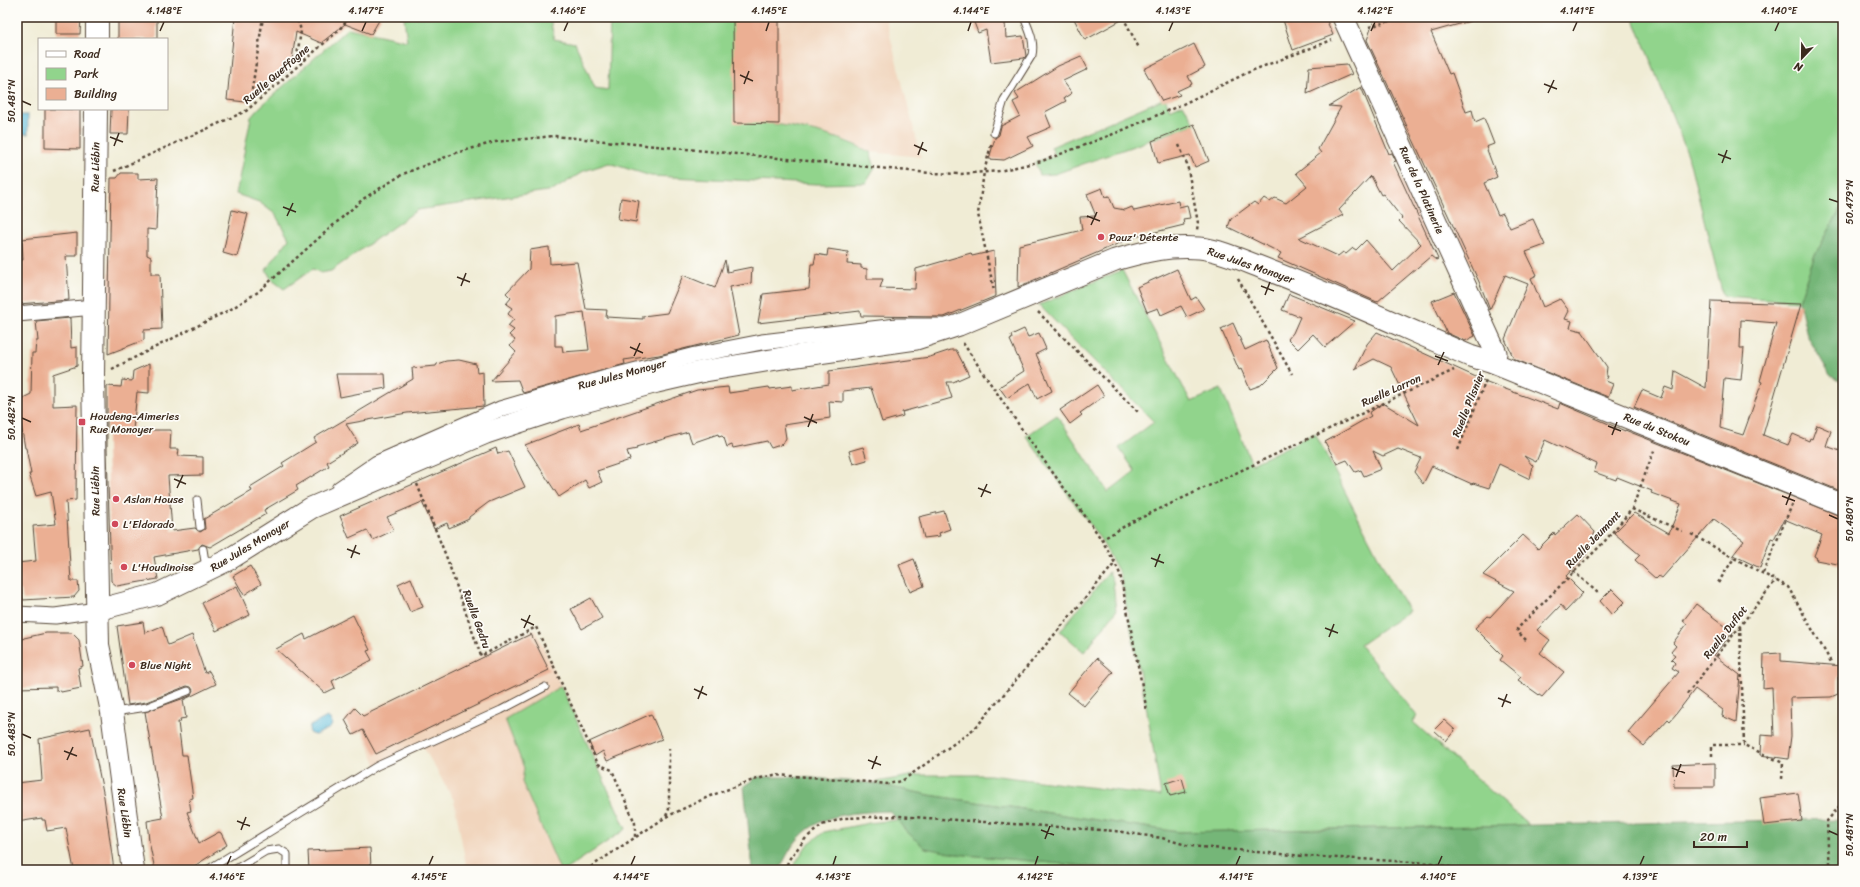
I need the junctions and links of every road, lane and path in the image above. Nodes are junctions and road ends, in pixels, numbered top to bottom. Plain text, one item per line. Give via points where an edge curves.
1 (97, 17) edge
2 (263, 17) edge
3 (292, 17) edge
4 (350, 17) edge
5 (1024, 17) edge
6 (1123, 17) edge
7 (1403, 17) edge
8 (1347, 25) edge
9 (97, 38) edge
10 (1139, 48) dead end
11 (297, 56) dead end
12 (251, 96) dead end
13 (96, 110) edge
14 (994, 133) joint
15 (1179, 145) dead end
16 (116, 170) dead end
17 (984, 172) junction
18 (1194, 248) junction
19 (1223, 254) junction
20 (1024, 298) junction
21 (94, 307) junction
22 (997, 309) junction
23 (17, 314) edge
24 (955, 326) junction
25 (1470, 356) junction
26 (1493, 363) junction
27 (1292, 374) dead end
28 (93, 378) junction
29 (1138, 412) dead end
30 (1661, 431) junction
31 (1458, 450) dead end
32 (409, 467) junction
33 (1800, 487) junction
34 (197, 500) dead end
35 (1843, 505) edge
36 (311, 508) junction
37 (1632, 510) junction
38 (200, 527) dead end
39 (1682, 531) dead end
40 (1691, 534) dead end
41 (1101, 540) junction
42 (203, 549) dead end
43 (1734, 558) junction
44 (1115, 563) junction
45 (206, 571) junction
46 (1573, 571) junction
47 (1763, 573) junction
48 (1776, 580) junction
49 (1718, 583) dead end
50 (1598, 593) dead end
51 (97, 610) junction
52 (17, 614) edge
53 (1740, 627) junction
54 (1526, 640) dead end
55 (1831, 662) dead end
56 (545, 687) dead end
57 (188, 691) dead end
58 (1687, 694) dead end
59 (1147, 711) dead end
60 (112, 712) junction
61 (1744, 745) junction
62 (669, 748) dead end
63 (1712, 756) dead end
64 (1782, 779) dead end
65 (1843, 802) edge
66 (666, 817) junction
67 (635, 837) junction
68 (133, 870) edge
69 (207, 870) edge
70 (234, 870) edge
71 (287, 870) edge
72 (586, 870) edge
73 (784, 870) edge
74 (1463, 870) edge
75 (1831, 870) edge

1 - 9 main road
2 - 12 path
3 - 11 path via 299,23 301,31
4 - 16 path, Ruelle Queffagne via 337,32 246,111
5 - 14 lane via 1033,42 1032,55 1004,100
6 - 10 path
7 - 8 path
8 - 17 path via 1183,104 1109,136 1042,161
8 - 26 street, Rue de la Platinerie via 1496,353
13 - 21 main road, Rue Liébin
14 - 17 path
15 - 18 path via 1187,164 1198,223
17 - 22 path via 978,214
17 - 28 path via 930,173 554,136 495,142 456,153 403,174 363,199 258,292 231,309
18 - 19 street, Rue Jules Monoyer
18 - 20 street, Rue Jules Monoyer via 1168,247 1142,252 1115,260
19 - 25 street, Rue Jules Monoyer via 1292,279
19 - 27 path
20 - 22 street, Rue Jules Monoyer
20 - 29 path
21 - 23 street
21 - 28 main road, Rue Liébin
22 - 24 street, Rue Jules Monoyer
24 - 32 street, Rue Jules Monoyer via 916,339 783,358 657,382 562,408 486,433
24 - 36 street, Rue Jules Monoyer via 897,326 762,342 695,355 573,388 500,409 377,463
24 - 41 path via 1026,436
25 - 26 street, Rue du Stokou
25 - 41 path, Ruelle Larron via 1465,364 1457,368 1132,522
26 - 30 street, Rue du Stokou
26 - 31 path, Ruelle Plisnier
28 - 51 main road, Rue Liébin
30 - 33 street, Rue du Stokou
30 - 37 path, Ruelle Jeumont
32 - 36 street, Rue Jules Monoyer
32 - 67 path, Ruelle Gedru via 446,556 481,656 536,627 598,764 612,770 635,823
33 - 35 street, Rue du Stokou
33 - 47 path
34 - 38 lane
36 - 45 street, Rue Jules Monoyer
37 - 39 path
37 - 46 path, Ruelle Jeumont via 1604,542
40 - 43 path
41 - 44 path
42 - 45 lane
43 - 47 path
43 - 49 path
44 - 59 path via 1120,574
44 - 66 path via 976,726 902,781 888,784 774,775 710,796
45 - 51 street, Rue Jules Monoyer via 158,594
46 - 50 path
46 - 54 path, Ruelle Jeumont via 1517,629
47 - 48 path
48 - 53 path, Ruelle Duflot
48 - 55 path via 1788,587
51 - 52 street via 55,616
51 - 60 main road, Rue Liébin via 98,645
53 - 58 path, Ruelle Duflot
53 - 61 path
56 - 69 lane via 501,710 377,766
57 - 60 lane via 147,707
60 - 68 main road, Rue Liébin
61 - 63 path via 1712,745
61 - 64 path via 1783,762
62 - 66 path via 670,809
65 - 75 path via 1827,821
66 - 67 path
67 - 72 path
70 - 71 lane via 266,851 279,849 287,854
73 - 74 path via 806,838 822,825 845,818 898,816 1115,831 1162,838 1190,846 1302,856 1431,863

